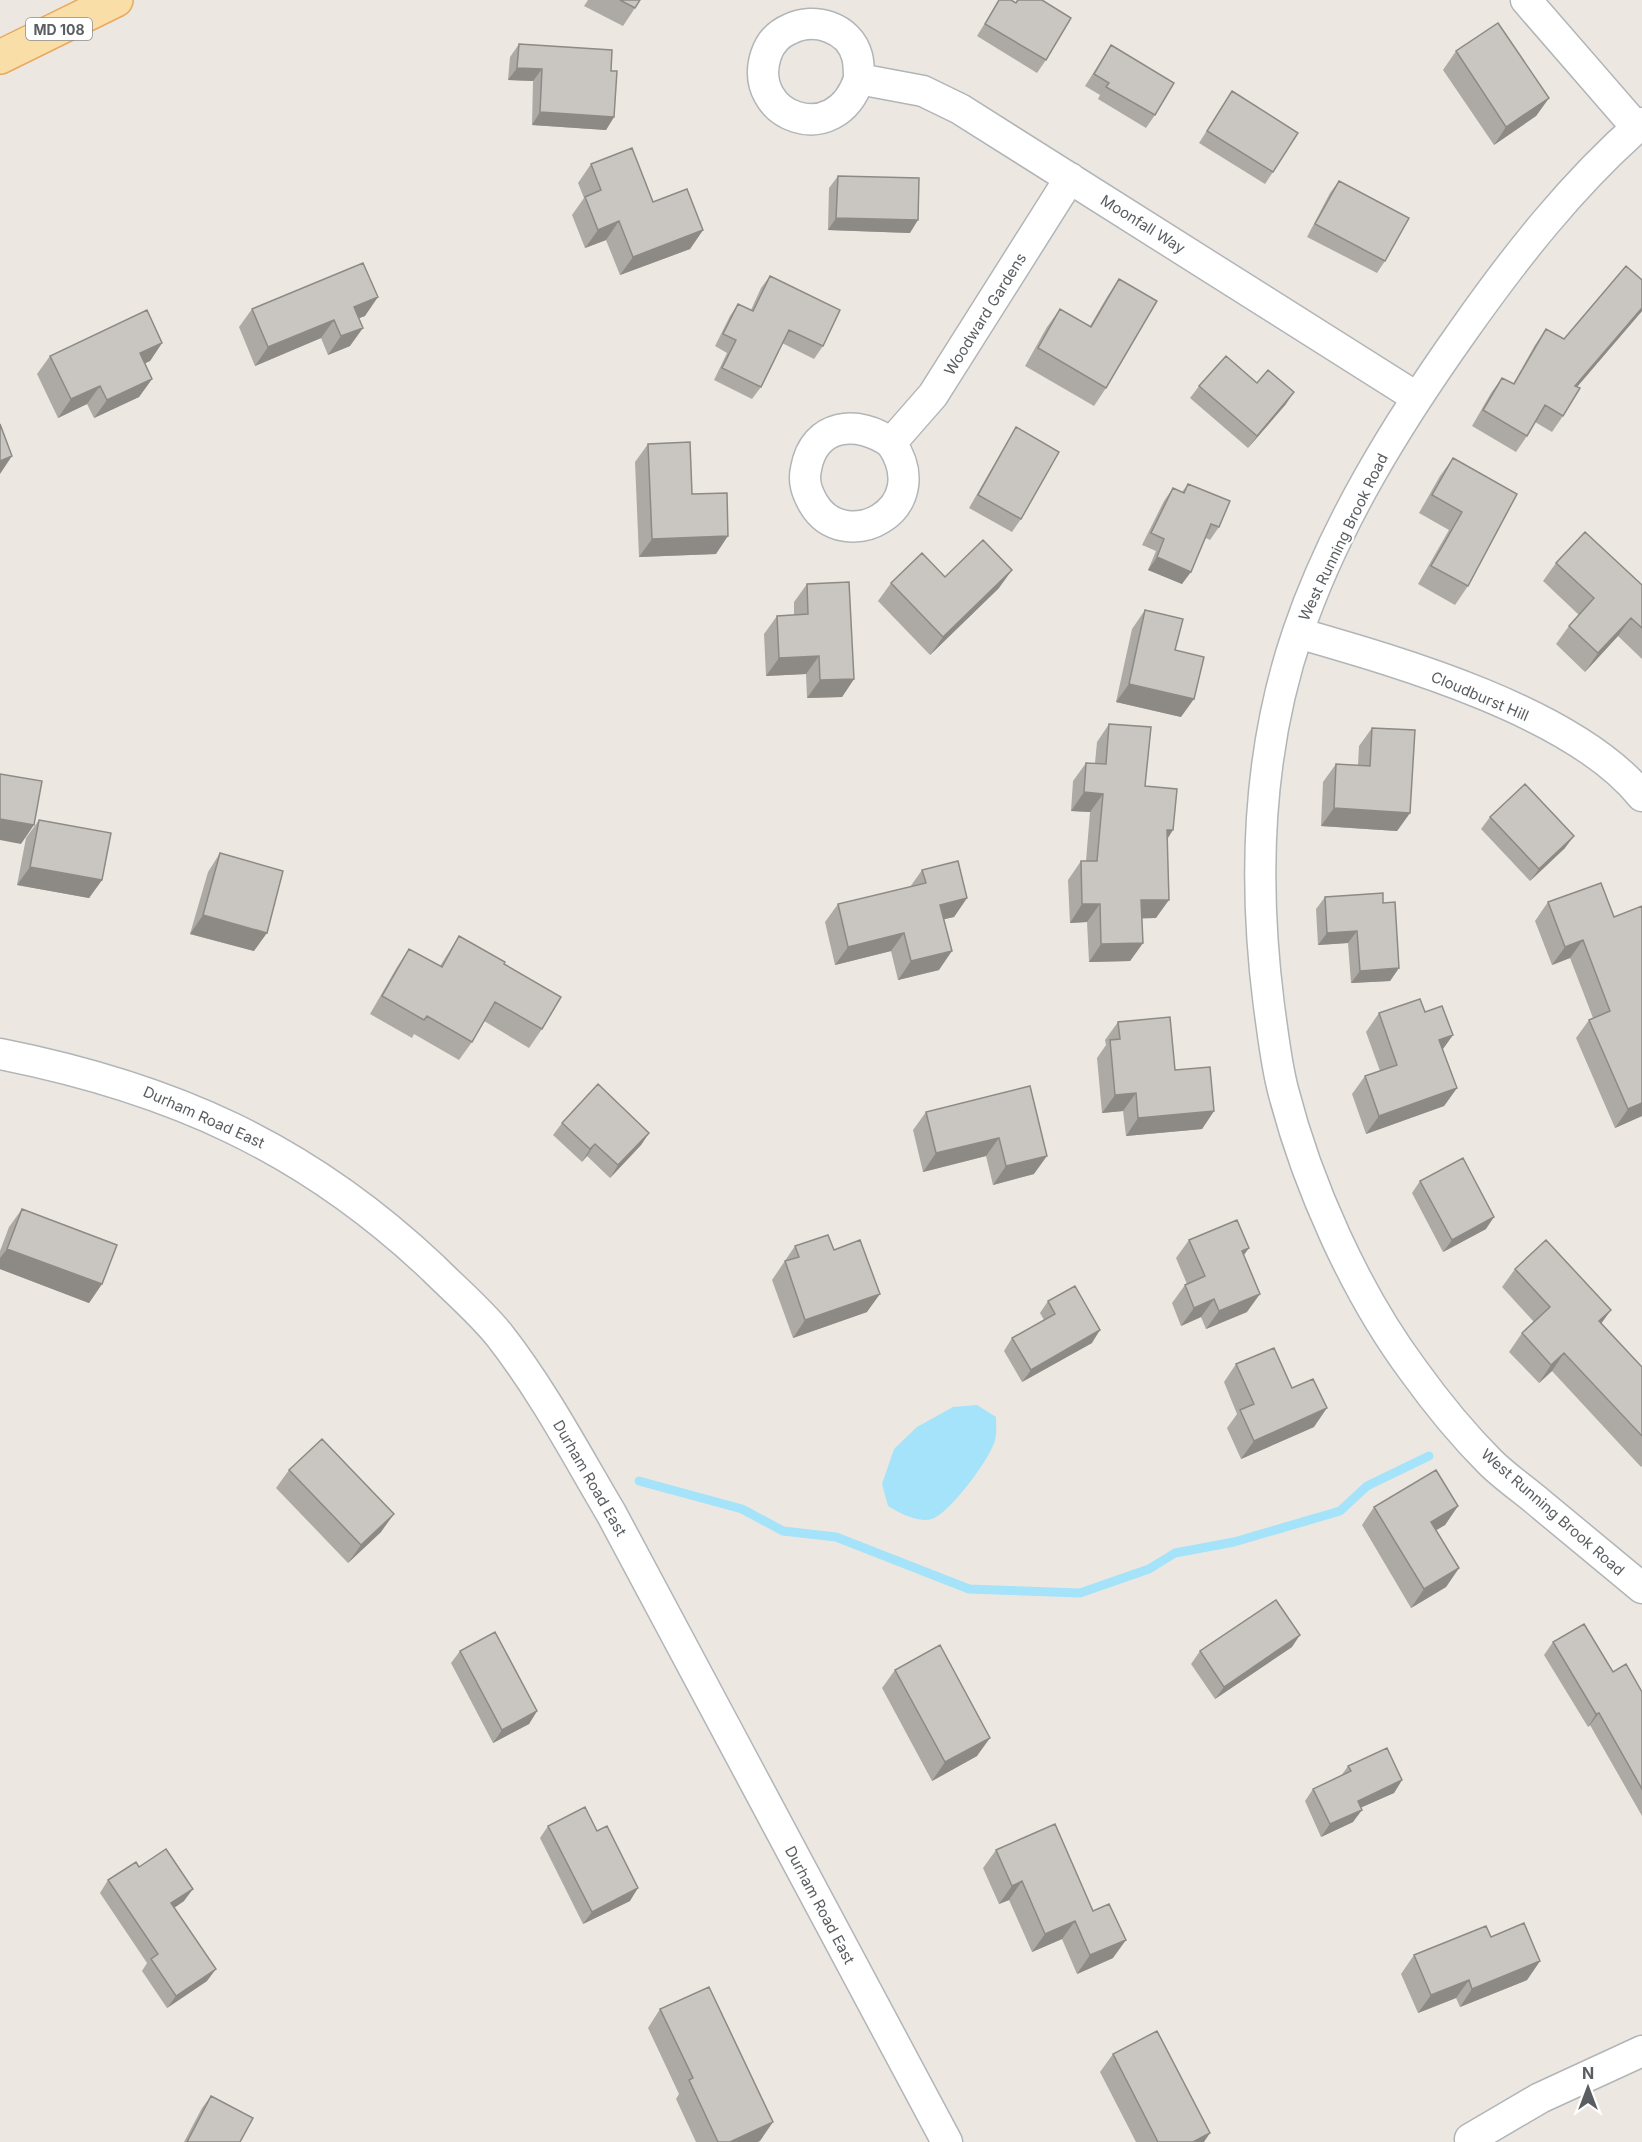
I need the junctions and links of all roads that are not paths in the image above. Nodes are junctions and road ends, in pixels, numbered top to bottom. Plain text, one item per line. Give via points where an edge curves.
1 (116, 0) edge
2 (1526, 0) edge
3 (0, 57) edge
4 (859, 78) dead end
5 (1640, 126) edge
6 (1070, 178) junction
7 (1416, 397) junction
8 (891, 442) dead end
9 (1298, 633) junction
10 (1642, 796) edge
11 (0, 1054) edge
12 (1642, 1588) edge
13 (1642, 2051) edge
14 (1470, 2139) dead end
15 (947, 2142) edge

1 - 3 main road, MD 108
2 - 5 street
4 - 6 street, Moonfall Way via 923,91 960,109
5 - 7 street, West Running Brook Road via 1573,192 1524,249
6 - 7 street, Moonfall Way
6 - 8 street, Woodward Gardens via 933,395
7 - 9 street, West Running Brook Road via 1367,480
9 - 10 street, Cloudburst Hill via 1384,657 1541,721 1593,754
9 - 12 street, West Running Brook Road via 1273,727 1263,792 1259,876 1261,944 1272,1027 1282,1088 1303,1154 1350,1267 1410,1366 1492,1464
11 - 15 street, Durham Road East via 64,1066 138,1088 270,1146 337,1187 398,1236 500,1335 611,1513
13 - 14 street via 1540,2098

